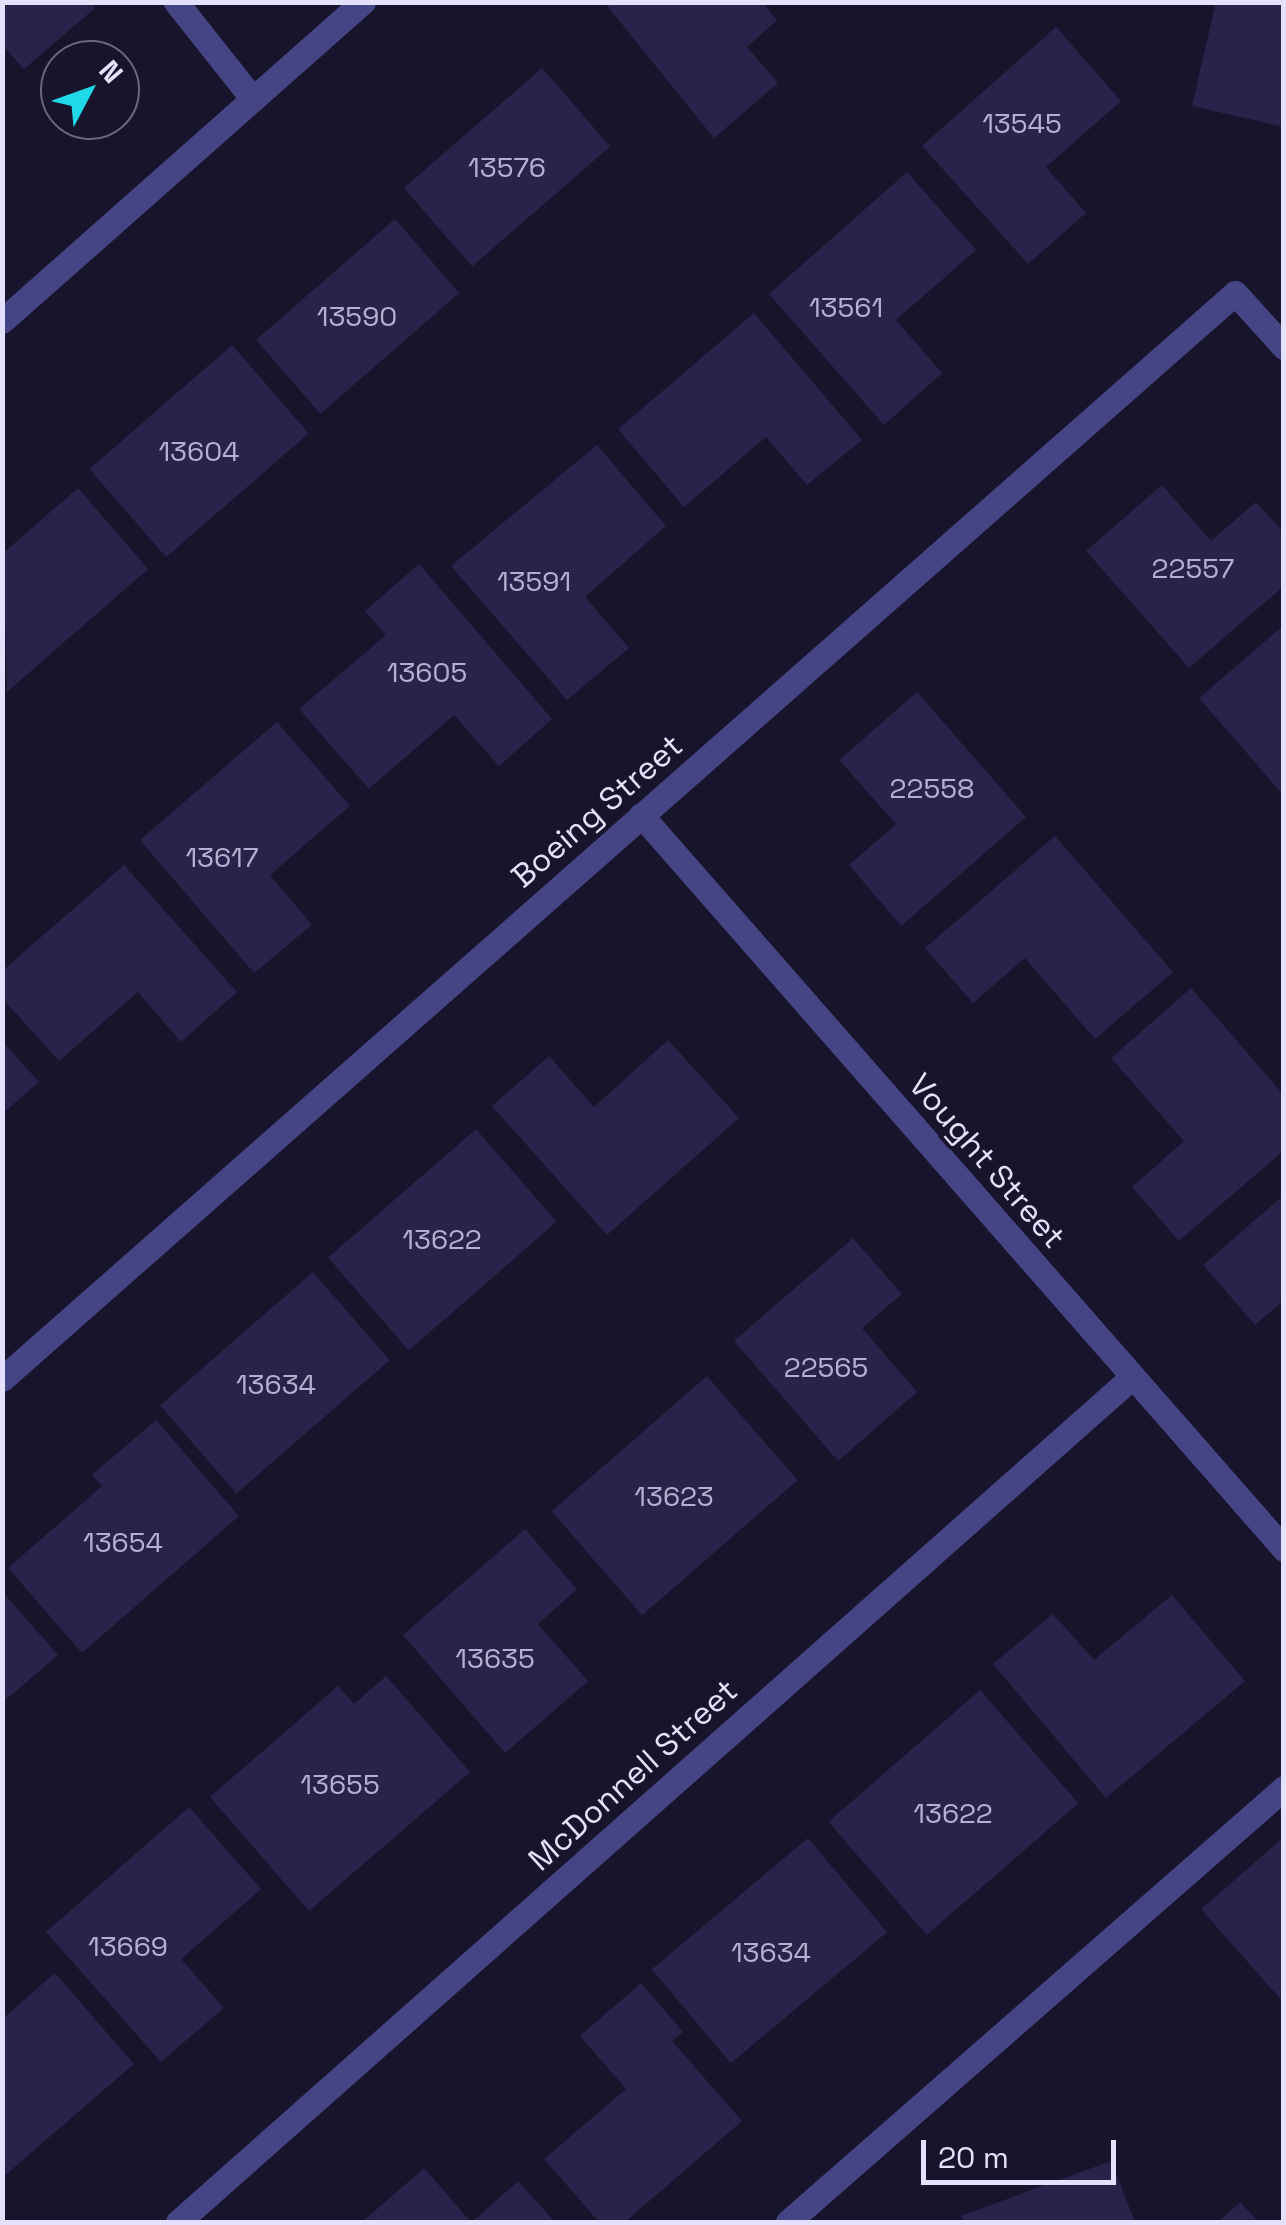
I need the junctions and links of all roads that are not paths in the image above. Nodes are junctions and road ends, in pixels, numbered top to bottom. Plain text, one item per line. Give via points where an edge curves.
1 (176, 2) edge
2 (362, 2) edge
3 (254, 99) junction
4 (2, 321) edge
5 (1284, 347) edge
6 (641, 815) junction
7 (1132, 1376) junction
8 (2, 1379) edge
9 (1284, 1549) edge
10 (1284, 1788) edge
11 (178, 2222) edge
12 (788, 2222) edge

1 - 3 street
2 - 3 street
3 - 4 street
5 - 6 street, Boeing Street via 1235,293
6 - 7 street, Vought Street
6 - 8 street, Boeing Street
7 - 9 street, Vought Street
7 - 11 street, McDonnell Street
10 - 12 street

